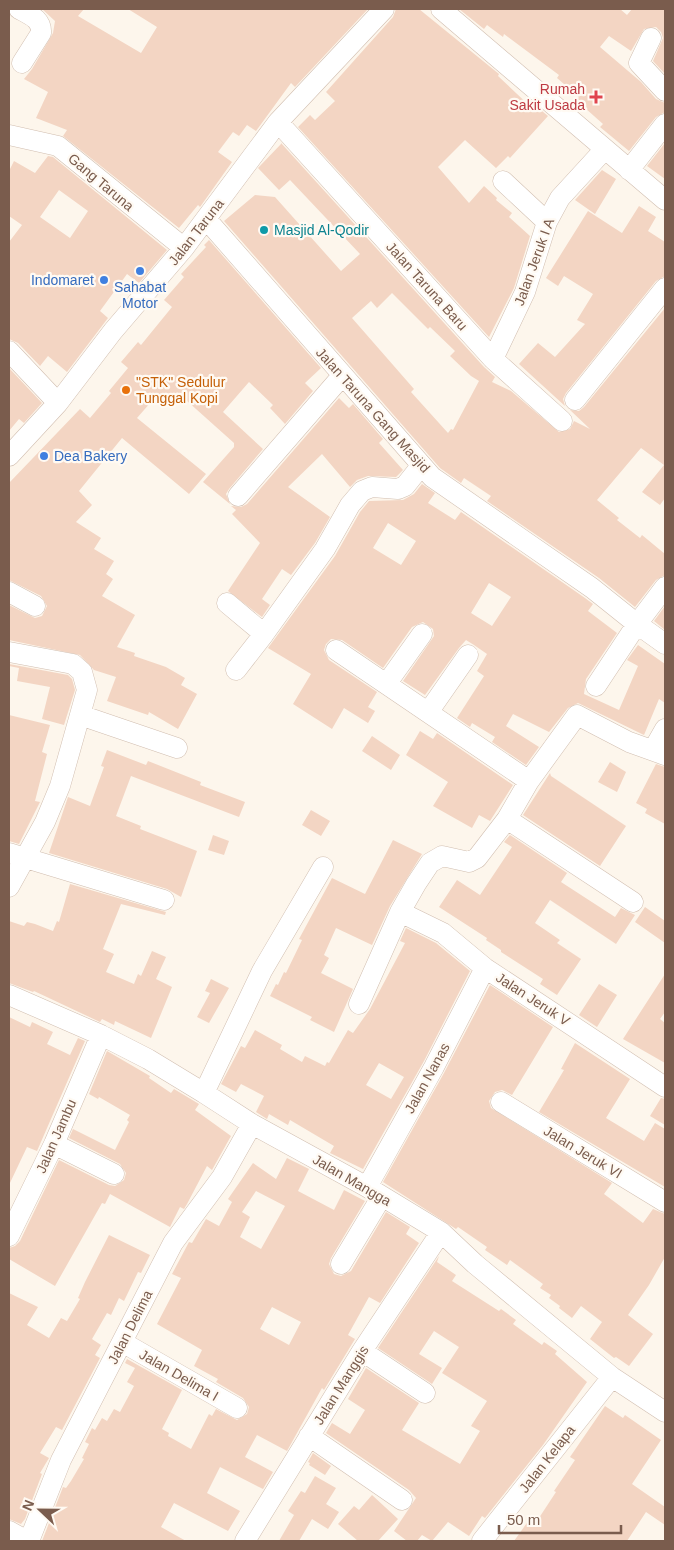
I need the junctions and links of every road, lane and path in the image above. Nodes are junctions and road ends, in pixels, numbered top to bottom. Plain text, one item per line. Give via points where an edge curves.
1 (19, 9) edge
2 (384, 9) edge
3 (441, 9) edge
4 (651, 38) dead end
5 (22, 63) dead end
6 (665, 91) edge
7 (278, 122) junction
8 (665, 124) edge
9 (9, 135) edge
10 (604, 150) junction
11 (629, 170) junction
12 (503, 181) dead end
13 (665, 200) edge
14 (206, 220) junction
15 (547, 222) junction
16 (184, 248) junction
17 (665, 288) edge
18 (9, 351) edge
19 (493, 359) junction
20 (342, 376) junction
21 (574, 400) dead end
22 (58, 403) junction
23 (562, 422) dead end
24 (9, 456) edge
25 (421, 466) junction
26 (238, 496) dead end
27 (665, 587) edge
28 (9, 592) edge
29 (227, 603) dead end
30 (35, 606) dead end
31 (636, 624) junction
32 (264, 634) junction
33 (422, 634) dead end
34 (665, 644) edge
35 (336, 650) dead end
36 (9, 652) edge
37 (468, 655) dead end
38 (236, 670) dead end
39 (387, 683) junction
40 (596, 686) dead end
41 (429, 711) junction
42 (80, 715) junction
43 (665, 729) edge
44 (178, 748) dead end
45 (659, 753) edge
46 (529, 781) junction
47 (507, 819) junction
48 (17, 855) edge
49 (323, 867) dead end
50 (9, 887) edge
51 (164, 900) dead end
52 (633, 902) dead end
53 (400, 912) junction
54 (485, 968) junction
55 (9, 996) edge
56 (359, 1004) dead end
57 (101, 1035) junction
58 (665, 1087) edge
59 (204, 1093) junction
60 (500, 1102) dead end
61 (252, 1124) junction
62 (54, 1144) junction
63 (114, 1174) dead end
64 (374, 1191) junction
65 (665, 1202) edge
66 (12, 1224) edge
67 (441, 1232) junction
68 (341, 1264) dead end
69 (122, 1342) junction
70 (362, 1351) junction
71 (612, 1376) junction
72 (425, 1393) dead end
73 (237, 1408) dead end
74 (665, 1412) edge
75 (309, 1436) junction
76 (402, 1500) dead end
77 (9, 1531) edge
78 (28, 1541) edge
79 (245, 1541) edge
80 (482, 1541) edge

1 - 5 street via 37,20 41,28
2 - 7 street, Jalan Taruna
3 - 10 street
4 - 6 street via 639,63
7 - 14 street, Jalan Taruna
7 - 19 street, Jalan Taruna Baru
8 - 11 street
9 - 16 street, Gang Taruna via 58,146
10 - 11 street
10 - 15 street, Jalan Jeruk I A via 560,198
11 - 13 street
12 - 15 street
14 - 16 street, Jalan Taruna
14 - 20 street, Jalan Taruna Gang Masjid
15 - 19 street, Jalan Jeruk I A via 526,292
16 - 22 street, Jalan Taruna via 113,331
17 - 21 street
18 - 22 street
19 - 23 street, Jalan Taruna Baru
20 - 25 street, Jalan Taruna Gang Masjid
20 - 26 street
22 - 24 street, Jalan Taruna
25 - 31 street, Jalan Taruna Gang Masjid via 432,477 592,588
25 - 32 street via 398,490 372,488 362,491
27 - 31 street
28 - 30 street
29 - 32 street
31 - 34 street, Jalan Taruna Gang Masjid
31 - 40 street
32 - 38 street
33 - 39 street
35 - 39 street
36 - 42 street via 73,664 82,672 87,690
37 - 41 street
39 - 41 street
41 - 46 street
42 - 44 street
42 - 48 street via 60,786
43 - 45 street
45 - 46 street via 629,742 577,715
46 - 47 street
47 - 52 street
47 - 53 street via 477,858 469,862 442,856 430,862
48 - 50 street
48 - 51 street
49 - 59 street via 262,971
53 - 54 street, Jalan Jeruk V via 443,933
53 - 56 street
54 - 58 street, Jalan Jeruk V
54 - 64 street, Jalan Nanas
55 - 57 street, Jalan Mangga
57 - 59 street, Jalan Mangga
57 - 62 street, Jalan Jambu
59 - 61 street, Jalan Mangga
60 - 65 street, Jalan Jeruk VI
61 - 64 street, Jalan Mangga
61 - 69 street, Jalan Delima via 222,1177 173,1243
62 - 63 street
62 - 66 street, Jalan Jambu
64 - 67 street, Jalan Mangga
64 - 68 street, Jalan Nanas
67 - 70 street, Jalan Manggis
67 - 71 street, Jalan Mangga via 474,1264
69 - 73 street, Jalan Delima I
69 - 78 street, Jalan Delima via 61,1460
70 - 72 street
70 - 75 street, Jalan Manggis
71 - 74 street, Jalan Mangga
71 - 80 street, Jalan Kelapa
75 - 76 street
75 - 79 street, Jalan Manggis
77 - 78 street

